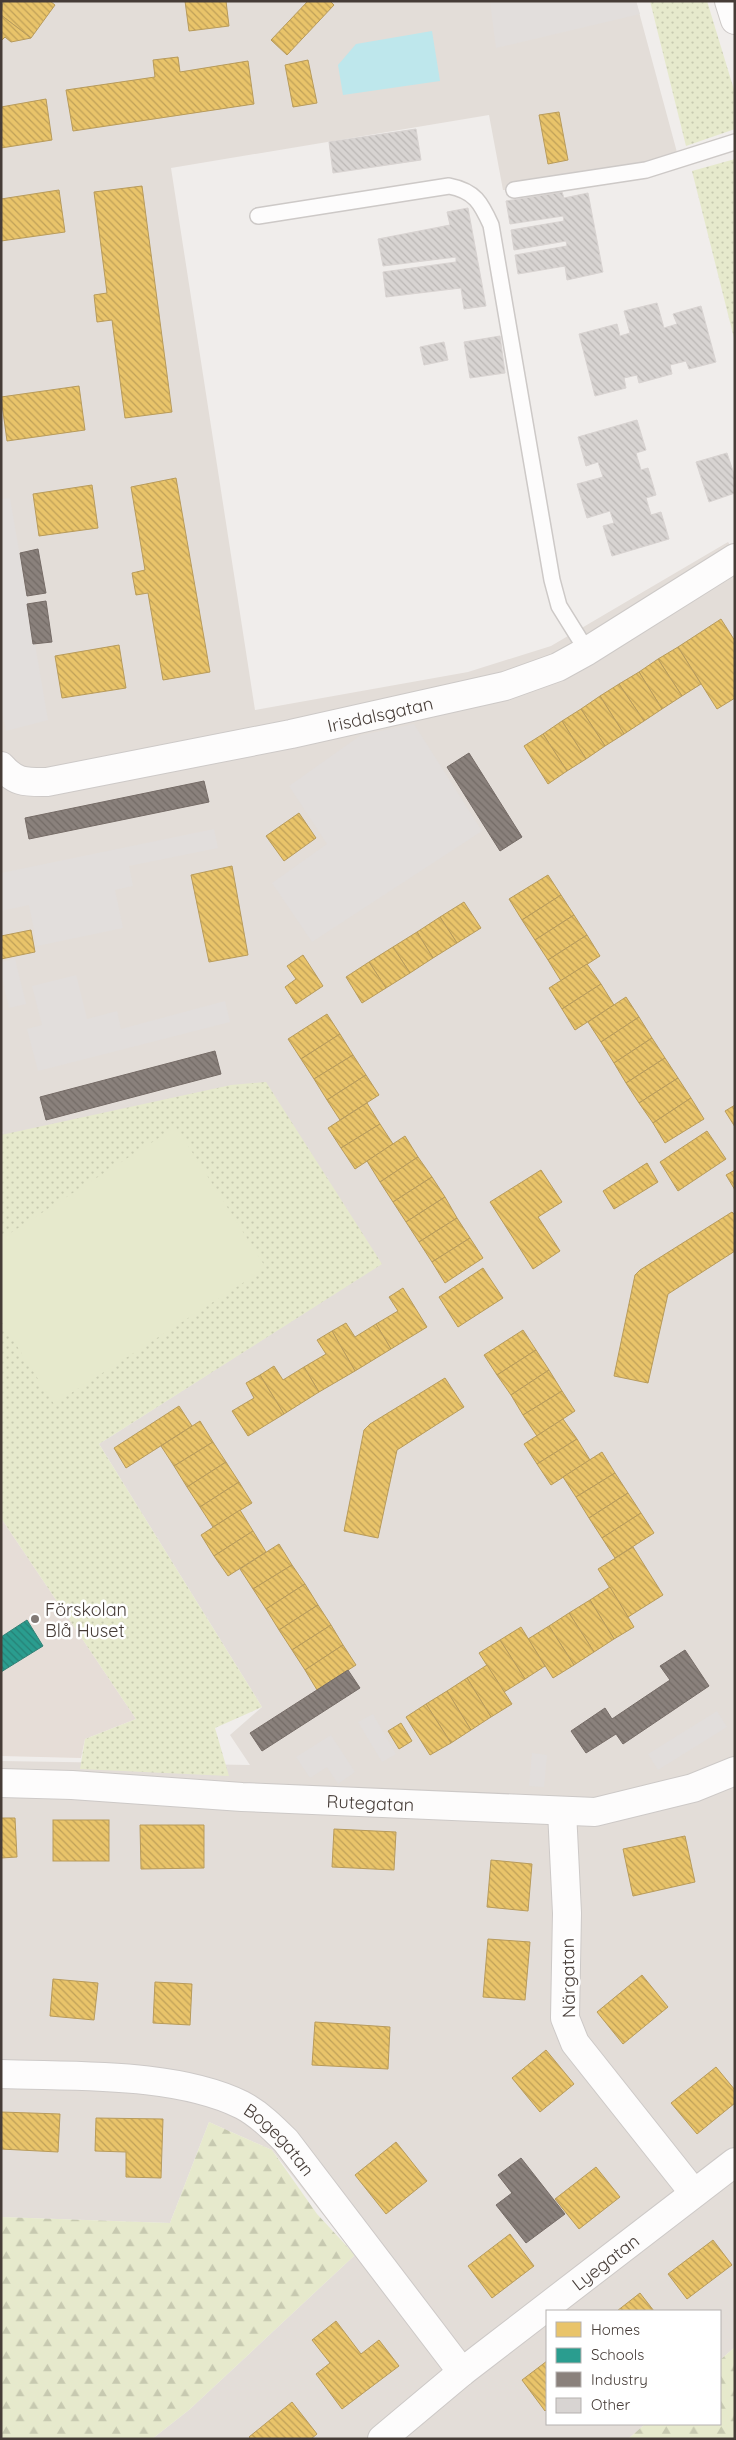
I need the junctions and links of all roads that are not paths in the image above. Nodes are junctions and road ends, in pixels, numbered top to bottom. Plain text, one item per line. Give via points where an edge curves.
1 (729, 1) edge
2 (735, 20) edge
3 (735, 142) edge
4 (514, 190) dead end
5 (258, 216) dead end
6 (735, 558) edge
7 (587, 651) junction
8 (1, 766) edge
9 (735, 1771) edge
10 (1, 1783) edge
11 (562, 1812) junction
12 (1, 2074) edge
13 (735, 2162) edge
14 (694, 2193) junction
15 (462, 2372) junction
16 (382, 2439) edge

1 - 2 street
3 - 4 lane via 646,170
5 - 7 lane via 449,186 464,189 481,203 491,226 552,580 559,606
6 - 7 street, Irisdalsgatan
7 - 8 street, Irisdalsgatan via 558,667 505,686 155,761 47,782 12,778
9 - 11 street, Rutegatan via 693,1788 632,1805 596,1812
10 - 11 street, Rutegatan
11 - 14 street, Närgatan via 567,1913 565,2018 575,2044
12 - 15 street, Bogegatan via 147,2081 195,2088 244,2106 286,2141
13 - 14 street, Lyegatan
14 - 15 street, Lyegatan
15 - 16 street, Lyegatan

